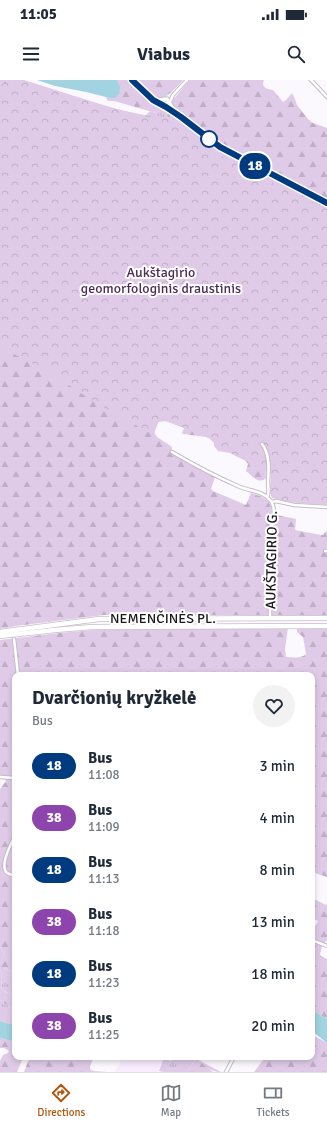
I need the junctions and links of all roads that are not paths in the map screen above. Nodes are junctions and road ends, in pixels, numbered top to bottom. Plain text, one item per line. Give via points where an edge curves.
1 (132, 80) edge
2 (187, 80) edge
3 (311, 80) edge
4 (173, 95) junction
5 (150, 97) junction
6 (327, 97) edge
7 (164, 99) junction
8 (170, 103) junction
9 (164, 106) junction
10 (181, 117) junction
11 (327, 203) edge
12 (262, 444) dead end
13 (172, 452) dead end
14 (267, 497) junction
15 (272, 502) junction
16 (327, 507) edge
17 (194, 618) junction
18 (270, 618) junction
19 (327, 618) edge
20 (194, 626) junction
21 (327, 626) edge
22 (41, 629) junction
23 (0, 632) edge
24 (18, 634) junction
25 (8, 635) junction
26 (0, 636) edge
27 (14, 639) junction
28 (18, 672) edge
29 (0, 777) edge
30 (12, 778) edge
31 (12, 842) edge
32 (12, 875) edge
33 (315, 941) edge
34 (327, 946) edge
35 (232, 1060) edge
36 (226, 1072) edge

1 - 5 main road
2 - 4 street
3 - 6 street
4 - 7 street
4 - 8 street
5 - 7 main road
5 - 9 main road
7 - 8 main road
7 - 9 main road
8 - 9 main road
8 - 10 main road
9 - 10 main road
10 - 11 main road via 223,149
12 - 14 street, AUKŠTAGIRIO G. via 267,452 269,472
13 - 14 street, AUKŠTAGIRIO G. via 193,465
14 - 15 street, AUKŠTAGIRIO G.
15 - 16 street, AUKŠTAGIRIO G.
15 - 18 street, AUKŠTAGIRIO G. via 274,515 269,536
17 - 18 main road, NEMENČINĖS PL.
17 - 20 main road
17 - 22 main road, NEMENČINĖS PL. via 99,619
18 - 19 main road, NEMENČINĖS PL.
20 - 21 main road, NEMENČINĖS PL.
20 - 22 main road, NEMENČINĖS PL.
22 - 23 main road, NEMENČINĖS PL.
22 - 24 main road, NEMENČINĖS PL.
24 - 25 main road, NEMENČINĖS PL.
24 - 27 main road
25 - 26 main road, NEMENČINĖS PL.
25 - 27 main road
27 - 28 street
29 - 30 street
31 - 32 street via 4,866 7,873
33 - 34 street
35 - 36 street

